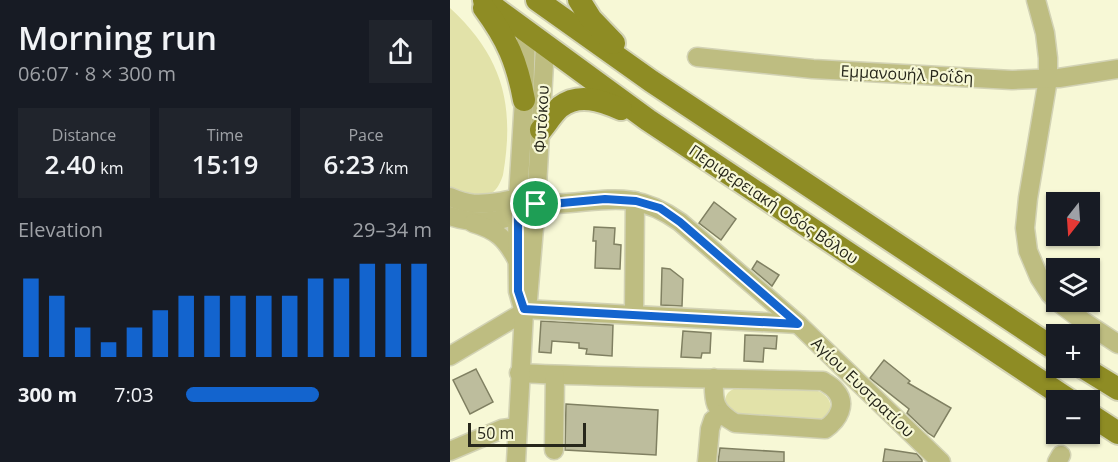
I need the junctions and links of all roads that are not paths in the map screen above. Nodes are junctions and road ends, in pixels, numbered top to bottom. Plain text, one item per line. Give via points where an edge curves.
1 (478, 0) edge
2 (484, 0) edge
3 (579, 0) edge
4 (1036, 0) edge
5 (540, 2) edge
6 (526, 32) junction
7 (545, 46) junction
8 (697, 57) dead end
9 (1118, 69) edge
10 (1048, 80) junction
11 (651, 81) junction
12 (524, 100) junction
13 (648, 120) junction
14 (541, 130) junction
15 (450, 197) edge
16 (636, 201) junction
17 (536, 204) junction
18 (518, 206) junction
19 (457, 218) edge
20 (517, 261) junction
21 (1046, 288) edge
22 (524, 310) junction
23 (1071, 312) edge
24 (634, 314) junction
25 (798, 324) junction
26 (1046, 343) edge
27 (1118, 344) edge
28 (450, 356) edge
29 (519, 373) junction
30 (555, 375) junction
31 (714, 378) junction
32 (1100, 378) edge
33 (1118, 389) edge
34 (1054, 390) edge
35 (722, 414) junction
36 (1100, 421) edge
37 (517, 427) junction
38 (1118, 433) edge
39 (554, 450) dead end
40 (450, 451) edge
41 (936, 460) edge
42 (516, 462) edge
43 (707, 462) edge

1 - 12 main road via 511,52
2 - 6 main road, Περιφερειακή Οδός Βόλου
3 - 11 main road via 591,19
4 - 10 street via 1045,33
5 - 6 main road, Φυτόκου
5 - 7 main road, Φυτόκου
5 - 11 main road, Περιφερειακή Οδός Βόλου
6 - 7 main road, Περιφερειακή Οδός Βόλου
6 - 12 street, Φυτόκου
7 - 13 main road, Περιφερειακή Οδός Βόλου
7 - 14 street, Φυτόκου
8 - 10 street, Εμμανουήλ Ροΐδη via 813,69
9 - 10 street, Εμμανουήλ Ροΐδη
10 - 21 street via 1025,228 1028,251
11 - 26 main road, Περιφερειακή Οδός Βόλου
12 - 18 street, Φυτόκου
13 - 14 main road via 586,99 558,109
13 - 34 main road, Περιφερειακή Οδός Βόλου
14 - 17 street, Φυτόκου
15 - 18 street via 477,205
16 - 17 street, Αγίου Ευστρατίου
16 - 24 street
16 - 25 street, Αγίου Ευστρατίου via 660,208 680,222
17 - 18 street
17 - 22 street, Φυτόκου via 530,291
18 - 19 street via 508,218
18 - 20 street, Φυτόκου
19 - 20 street via 499,235
20 - 22 street, Φυτόκου via 518,291
22 - 24 street
22 - 28 street
22 - 29 street, Φυτόκου
23 - 27 street
24 - 25 street
25 - 41 street, Αγίου Ευστρατίου
29 - 30 street
29 - 37 street, Φυτόκου
30 - 31 street
30 - 39 street
31 - 35 street via 714,394
31 - 35 street via 823,381 841,399 841,411 825,429 735,423
32 - 33 main road
35 - 43 street via 713,420
36 - 38 main road
37 - 40 street via 502,429
37 - 42 street, Φυτόκου

